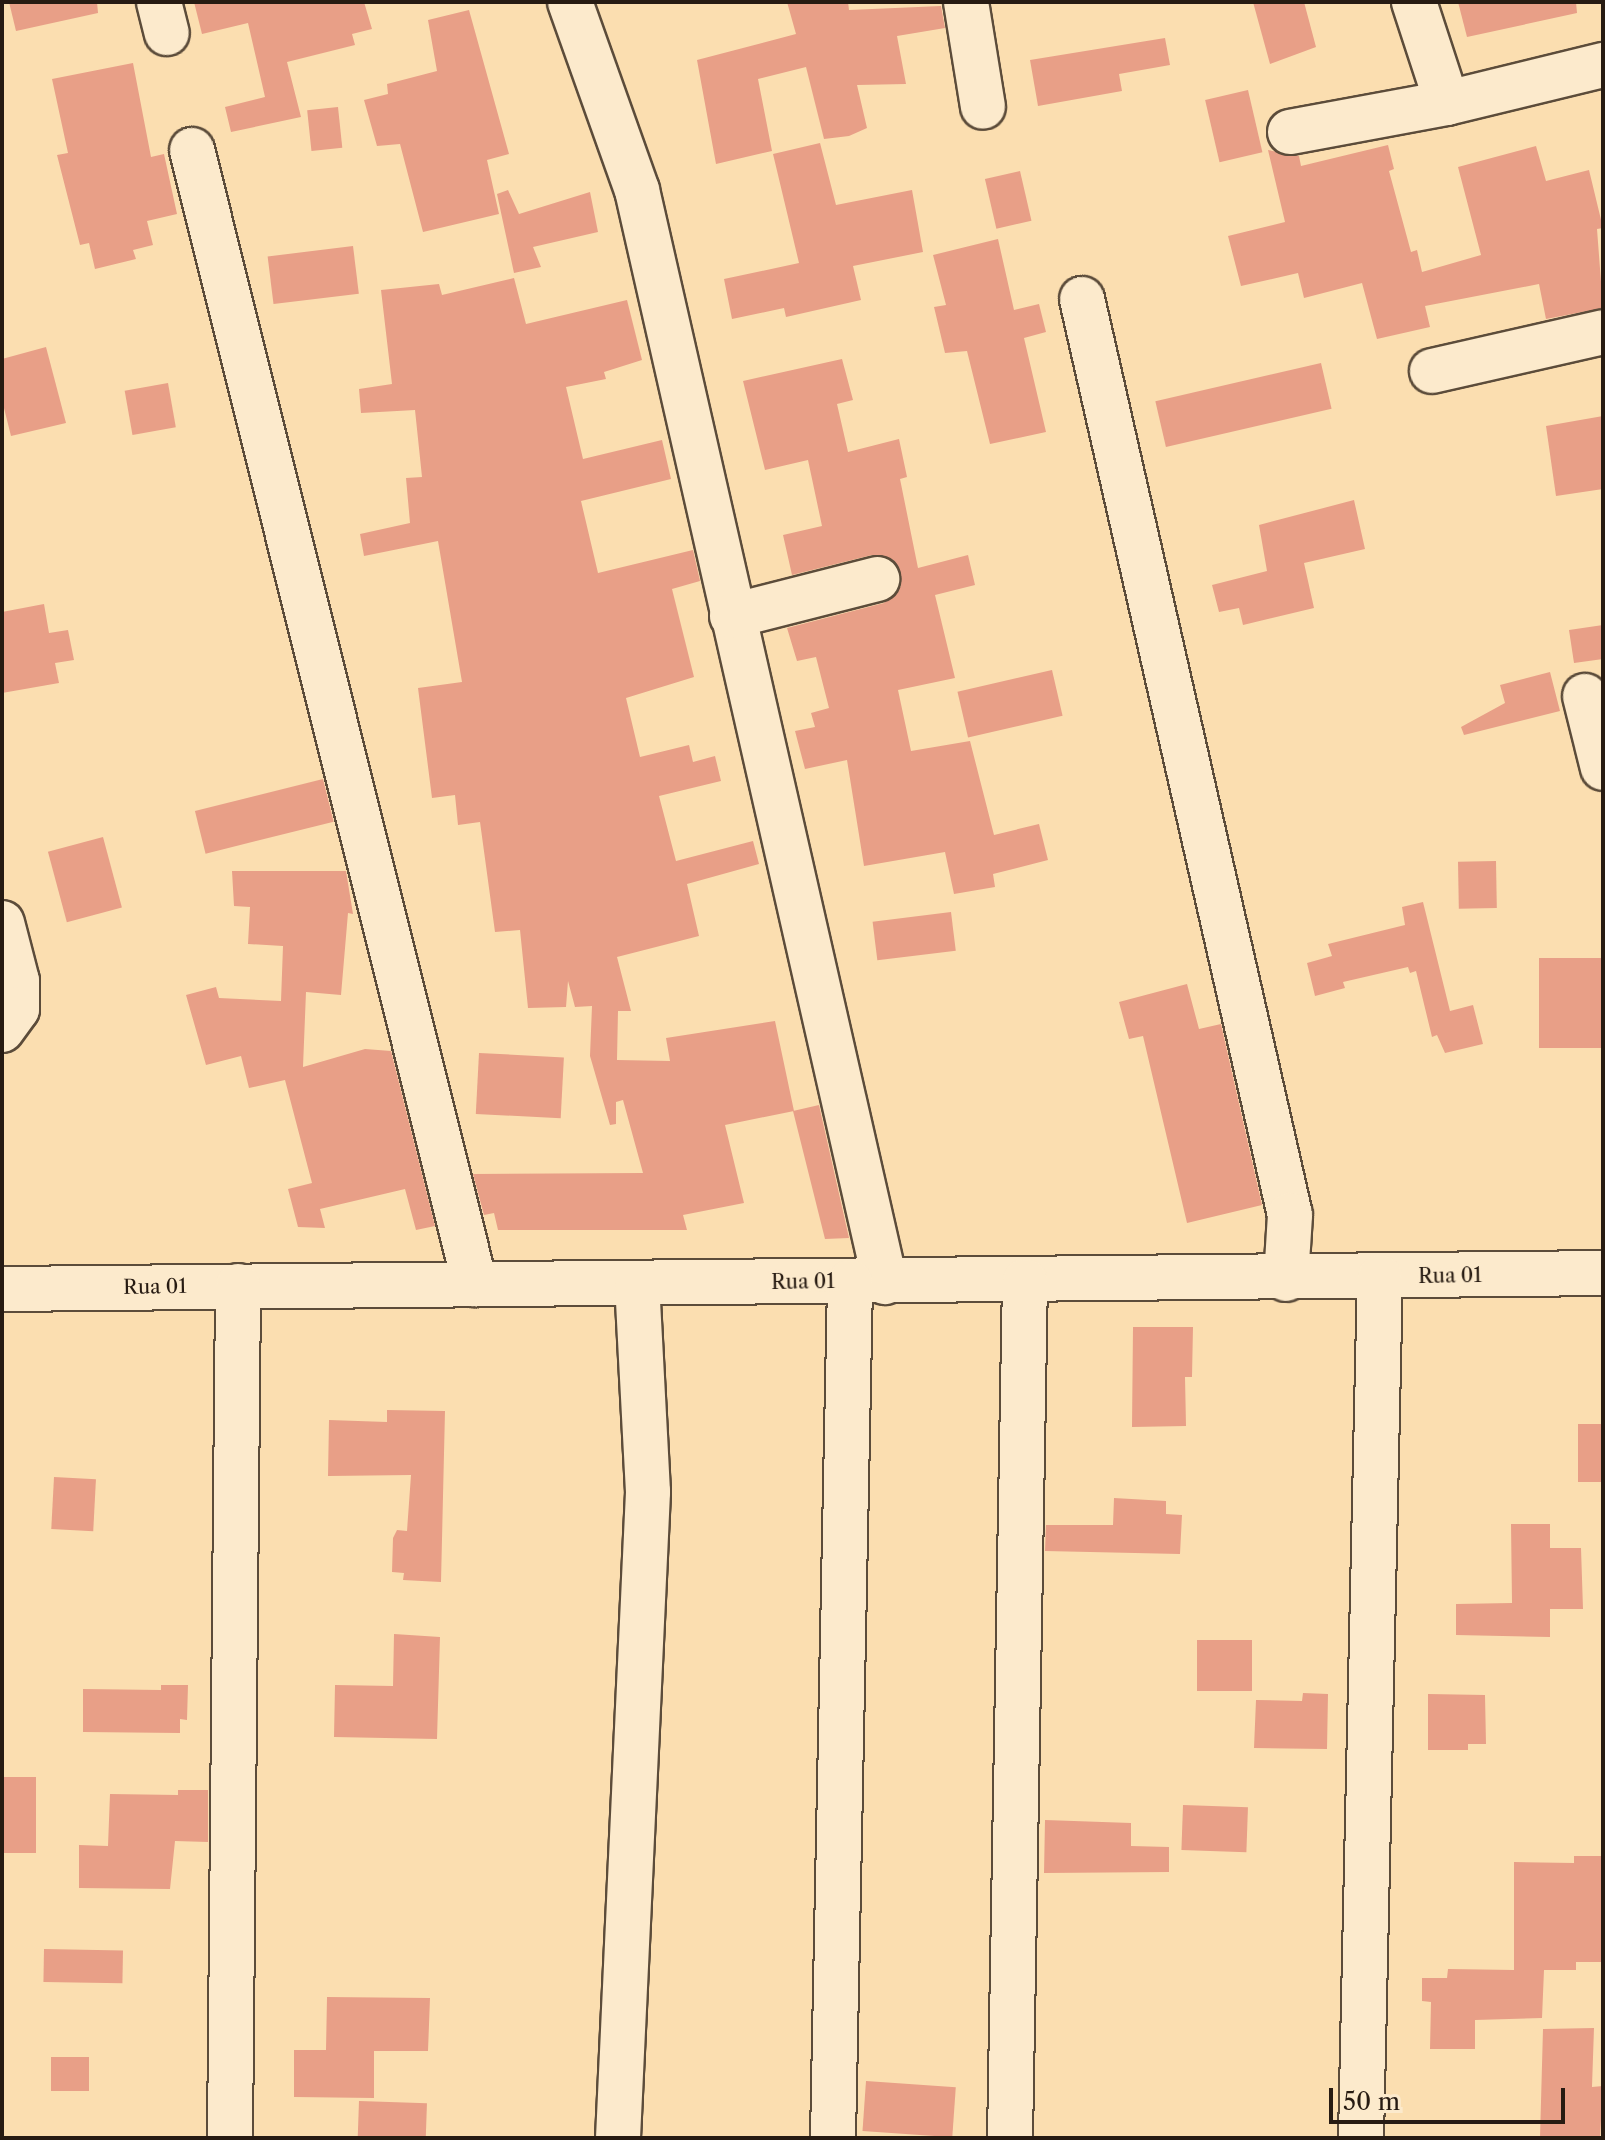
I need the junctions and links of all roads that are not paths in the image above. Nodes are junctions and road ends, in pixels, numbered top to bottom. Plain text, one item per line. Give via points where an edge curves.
1 (570, 2) edge
2 (966, 2) edge
3 (1414, 2) edge
4 (1603, 65) edge
5 (1447, 103) junction
6 (983, 107) dead end
7 (1290, 132) dead end
8 (192, 150) dead end
9 (1082, 299) dead end
10 (1603, 332) edge
11 (1432, 371) dead end
12 (877, 579) dead end
13 (732, 616) junction
14 (1585, 696) dead end
15 (1603, 768) edge
16 (2, 923) edge
17 (2, 1030) edge
18 (1603, 1273) edge
19 (1380, 1277) junction
20 (1286, 1279) junction
21 (1025, 1281) junction
22 (867, 1282) junction
23 (637, 1283) junction
24 (475, 1284) junction
25 (238, 1286) junction
26 (2, 1289) edge
27 (230, 2138) edge
28 (618, 2138) edge
29 (833, 2138) edge
30 (1010, 2138) edge
31 (1361, 2138) edge

1 - 13 street via 637,190
2 - 6 street
3 - 5 street
4 - 5 street
5 - 7 street
8 - 24 street
9 - 20 street via 1290,1215
10 - 11 street
12 - 13 street
13 - 22 street
14 - 15 street
16 - 17 street via 17,981 17,1009
18 - 19 street, Rua 01
19 - 20 street, Rua 01
19 - 31 street
20 - 21 street, Rua 01
21 - 22 street, Rua 01
21 - 30 street
22 - 23 street, Rua 01
22 - 29 street
23 - 24 street, Rua 01
23 - 28 street via 648,1492
24 - 25 street, Rua 01
25 - 26 street, Rua 01
25 - 27 street

